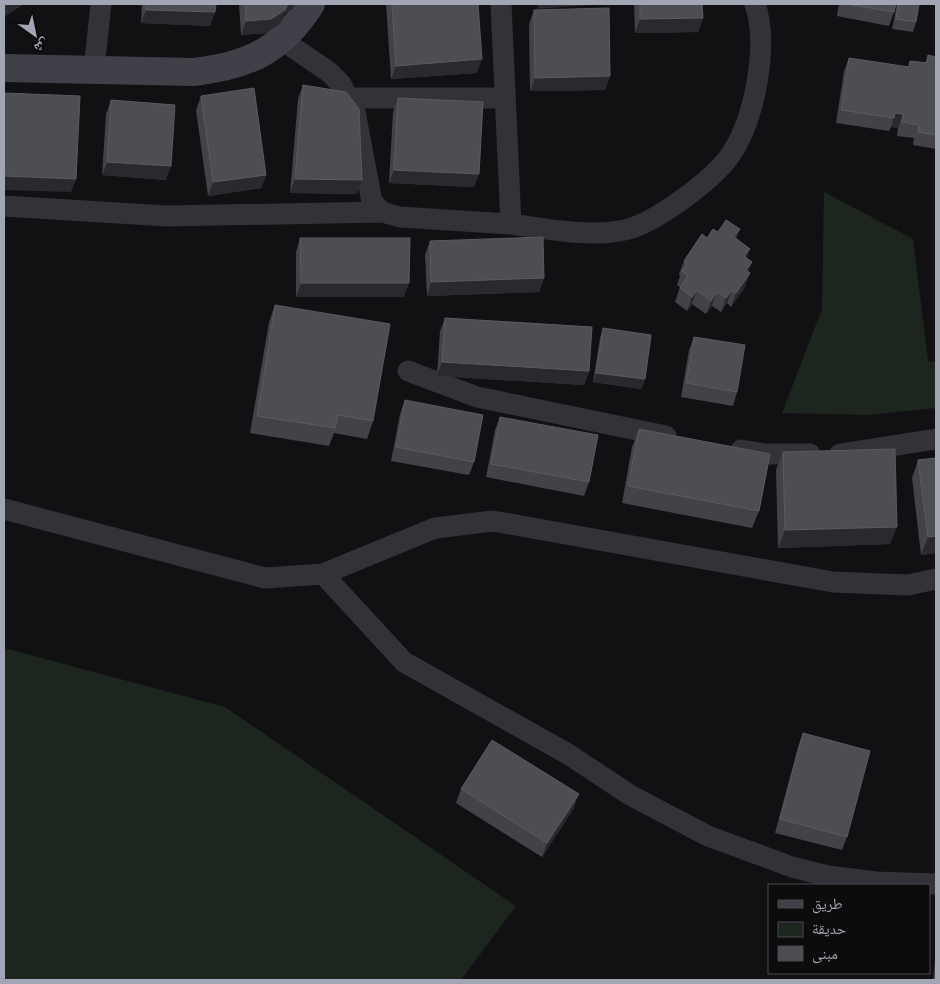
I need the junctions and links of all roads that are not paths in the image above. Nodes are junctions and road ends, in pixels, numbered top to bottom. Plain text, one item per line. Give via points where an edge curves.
1 (101, 4) edge
2 (311, 4) edge
3 (500, 4) edge
4 (755, 4) edge
5 (282, 40) junction
6 (4, 68) edge
7 (94, 69) junction
8 (349, 98) junction
9 (505, 98) junction
10 (4, 206) edge
11 (382, 212) junction
12 (511, 224) junction
13 (408, 371) dead end
14 (936, 439) edge
15 (686, 440) edge
16 (725, 447) edge
17 (4, 509) edge
18 (323, 574) junction
19 (936, 579) edge
20 (936, 884) edge

1 - 7 street
2 - 5 main road
3 - 9 street
4 - 12 street via 760,17 759,72 748,120 730,156 703,184 668,209 632,228 584,233
5 - 7 main road via 255,57 225,68 194,72
5 - 8 street via 329,72
6 - 7 main road
8 - 9 street
8 - 11 street via 355,112 370,195
9 - 12 street
10 - 11 street via 167,216
11 - 12 street via 400,217
13 - 15 street via 477,397
14 - 16 street via 844,454 764,454
17 - 18 street via 265,578
18 - 19 street via 434,528 493,521 833,582 908,585
18 - 20 street via 404,662 568,754 630,795 708,836 792,867 828,876

